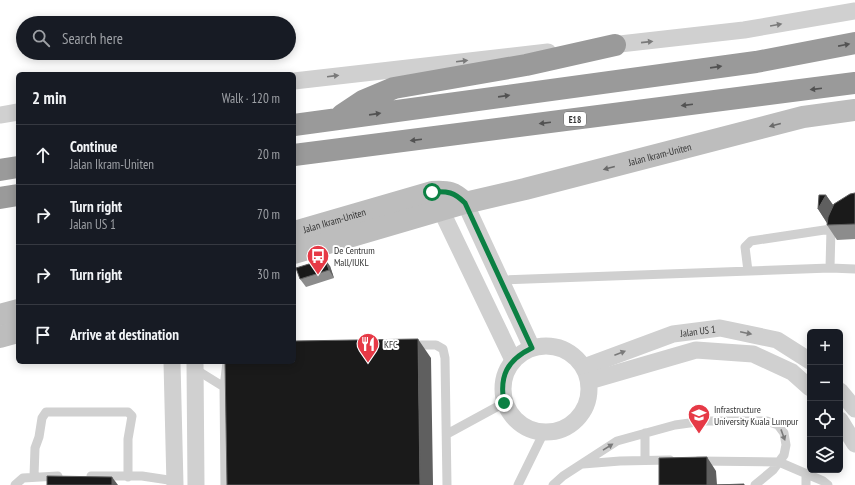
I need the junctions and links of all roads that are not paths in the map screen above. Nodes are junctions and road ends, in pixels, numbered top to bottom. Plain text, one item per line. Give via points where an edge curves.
1 (855, 11) edge
2 (855, 43) edge
3 (614, 45) junction
4 (296, 81) edge
5 (855, 83) edge
6 (855, 110) edge
7 (16, 112) edge
8 (0, 114) edge
9 (336, 119) junction
10 (296, 125) edge
11 (296, 155) edge
12 (16, 167) edge
13 (0, 170) edge
14 (16, 196) edge
15 (0, 198) edge
16 (465, 203) junction
17 (16, 210) edge
18 (441, 210) junction
19 (0, 213) edge
20 (836, 217) edge
21 (831, 230) junction
22 (296, 231) edge
23 (296, 252) edge
24 (830, 268) junction
25 (855, 269) edge
26 (748, 271) junction
27 (501, 280) junction
28 (16, 311) edge
29 (0, 315) edge
30 (16, 333) edge
31 (0, 337) edge
32 (396, 345) edge
33 (532, 348) junction
34 (807, 359) edge
35 (513, 360) junction
36 (172, 364) edge
37 (227, 364) edge
38 (195, 365) edge
39 (586, 374) junction
40 (807, 385) edge
41 (224, 386) junction
42 (843, 395) edge
43 (504, 403) junction
44 (855, 409) edge
45 (843, 425) edge
46 (544, 432) junction
47 (646, 433) junction
48 (446, 434) junction
49 (855, 444) edge
50 (645, 460) junction
51 (779, 462) junction
52 (580, 464) junction
53 (806, 474) junction
54 (34, 476) junction
55 (66, 476) edge
56 (81, 476) edge
57 (128, 477) junction
58 (142, 481) edge
59 (175, 483) edge
60 (15, 485) edge
61 (196, 485) edge
62 (225, 485) edge
63 (447, 485) edge
64 (518, 485) edge
65 (553, 485) edge
66 (754, 485) edge
67 (806, 485) edge
68 (828, 485) edge

3 -> 1 street via 744,30
9 -> 2 highway via 756,62
4 -> 3 street
3 - 9 highway via 526,65 394,88 363,101
5 -> 11 highway, E18
6 -> 16 main road, Jalan Ikram-Uniten via 803,118
7 - 8 street
9 - 10 highway
12 - 13 highway
14 - 15 highway
16 - 18 main road, Jalan Ikram-Uniten
16 - 22 main road, Jalan Ikram-Uniten via 446,191 432,192
16 - 27 street
17 - 19 highway
18 - 23 main road, Jalan Ikram-Uniten
18 - 35 street
20 - 21 lane
21 - 24 lane
21 - 26 lane via 751,241 745,247
24 - 25 lane
24 - 26 lane
26 - 27 lane
27 - 33 street
28 - 29 main road
30 - 31 main road
32 - 48 lane via 436,345 443,349
33 - 35 street
33 - 39 street via 546,345 562,348 574,356
39 -> 34 street, Jalan US 1 via 673,334 720,328 777,340
35 - 43 street via 503,380
36 - 59 street
37 - 41 lane
38 - 41 lane
38 - 61 street
39 - 40 street, Jalan US 1 via 696,350 753,354 792,372
39 - 46 street via 589,394 586,407 579,418 557,431
41 - 62 lane
42 - 44 street
43 - 46 street via 519,424 531,430
43 - 48 lane
45 - 49 street
46 - 64 lane
47 - 50 lane
47 -> 51 lane via 675,425 704,422 767,421 778,425 784,433 786,445
52 -> 47 lane via 617,441
48 - 63 lane
50 - 51 lane
50 - 52 lane
51 - 53 lane
51 - 66 lane
52 - 65 lane
53 - 67 lane
53 - 68 lane
54 - 55 lane
54 - 57 lane via 34,448 40,437 42,418 46,412 128,412 132,416 128,439
54 - 60 lane via 23,478
56 - 57 lane
57 - 58 lane
58 - 59 lane

